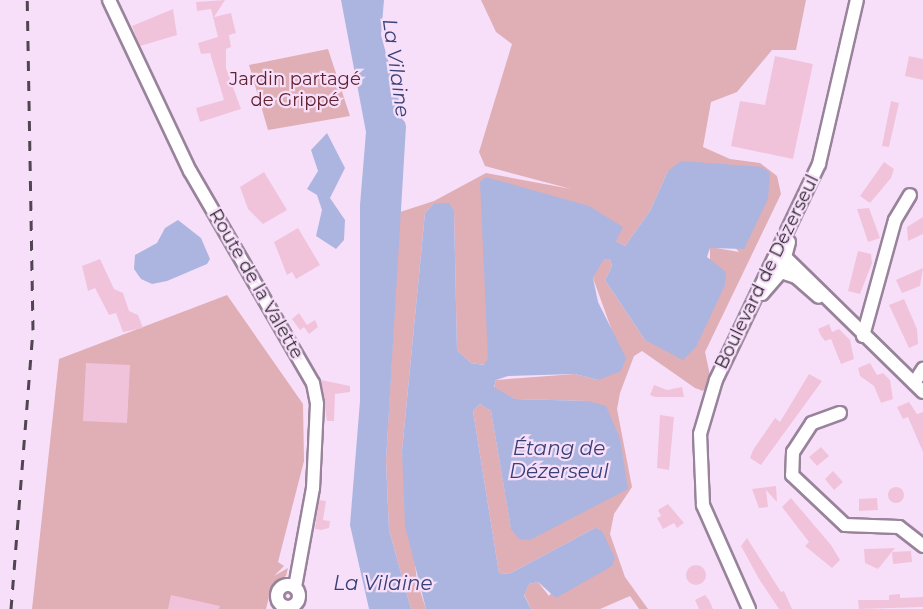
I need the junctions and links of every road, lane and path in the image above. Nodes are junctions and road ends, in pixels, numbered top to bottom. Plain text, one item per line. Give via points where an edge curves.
1 (109, 0) edge
2 (856, 0) edge
3 (910, 195) dead end
4 (780, 251) junction
5 (781, 272) junction
6 (847, 320) junction
7 (863, 336) junction
8 (923, 369) edge
9 (716, 380) junction
10 (919, 388) edge
11 (840, 413) dead end
12 (923, 546) edge
13 (284, 608) edge
14 (749, 609) edge

1 - 13 street, Route de la Valette via 190,171 313,383 317,404 314,478 295,587 299,600
2 - 4 street, Boulevard de Dézerseul via 819,164
3 - 7 street via 895,220
4 - 5 street, Boulevard de Dézerseul
4 - 6 street
4 - 9 street, Boulevard de Dézerseul
5 - 6 street via 796,277
5 - 9 street, Boulevard de Dézerseul via 767,286
6 - 7 street
7 - 10 street
8 - 10 street
9 - 14 street, Boulevard de Dézerseul via 700,434 699,478 711,530
11 - 12 street via 812,423 793,452 792,476 845,525 899,527

